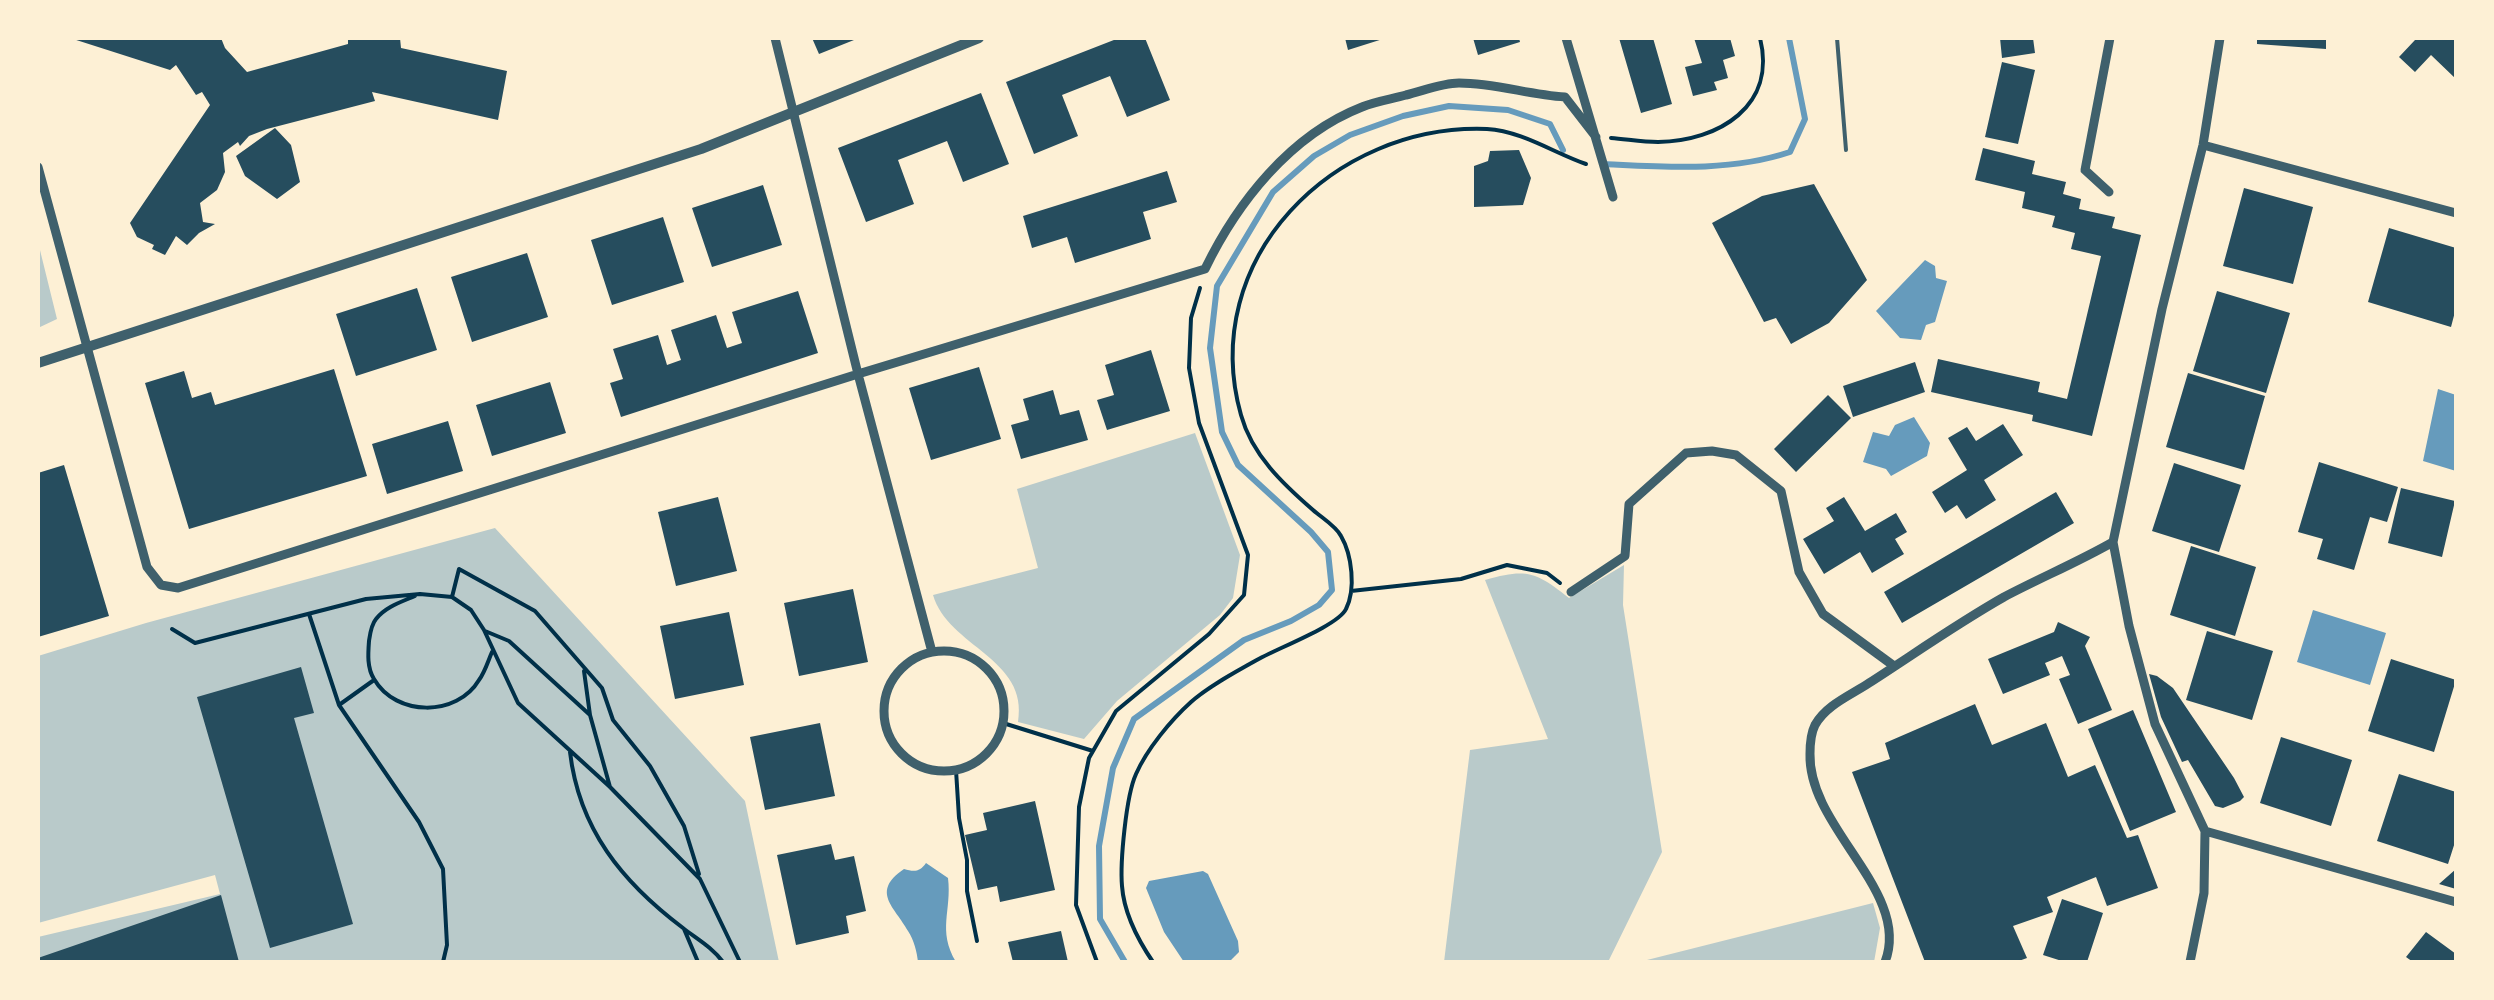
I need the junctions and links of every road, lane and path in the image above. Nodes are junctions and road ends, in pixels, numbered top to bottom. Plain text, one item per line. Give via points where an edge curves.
1 (774, 38) edge
2 (979, 38) edge
3 (1566, 38) edge
4 (1760, 38) edge
5 (1837, 38) edge
6 (2110, 38) edge
7 (2220, 38) edge
8 (793, 110) junction
9 (1596, 137) junction
10 (2203, 145) junction
11 (1846, 150) dead end
12 (38, 167) edge
13 (1605, 170) junction
14 (2109, 192) dead end
15 (1613, 197) dead end
16 (2456, 214) edge
17 (1205, 269) junction
18 (86, 348) junction
19 (38, 364) edge
20 (858, 374) junction
21 (2113, 542) junction
22 (1351, 591) junction
23 (1571, 592) joint
24 (420, 594) junction
25 (452, 597) junction
26 (309, 614) junction
27 (172, 629) dead end
28 (484, 630) junction
29 (493, 649) junction
30 (932, 652) junction
31 (1894, 666) junction
32 (584, 671) junction
33 (374, 680) junction
34 (339, 705) junction
35 (590, 714) junction
36 (1003, 723) junction
37 (1093, 750) junction
38 (570, 752) junction
39 (956, 770) junction
40 (610, 787) junction
41 (2205, 830) junction
42 (700, 879) junction
43 (2456, 902) edge
44 (684, 929) junction
45 (977, 942) dead end
46 (443, 962) edge
47 (698, 962) edge
48 (723, 962) edge
49 (740, 962) edge
50 (1097, 962) edge
51 (1153, 962) edge
52 (1885, 962) edge
53 (2190, 962) edge

1 - 8 street
2 - 8 street
3 - 9 street
4 - 9 path via 1764,57 1756,96 1736,119 1705,135 1659,142
5 - 11 lane
6 - 14 street via 2085,170
7 - 10 street
8 - 18 street via 700,150
8 - 20 street
9 - 13 street
9 - 17 street via 1565,97 1488,84 1452,83 1361,107 1314,133 1252,190
10 - 16 street
10 - 21 street
12 - 18 street
13 - 15 street
13 - 22 path via 1491,129 1443,130 1354,158 1309,191 1265,246 1248,275 1236,321 1242,417 1265,464 1340,534
17 - 20 street
17 - 37 path via 1191,318 1189,368 1199,423 1248,556 1244,595 1209,634 1116,711
18 - 19 street
18 - 20 street via 148,567 161,584 178,588
20 - 30 street
21 - 31 street
21 - 41 street via 2154,724
22 - 23 path via 1461,579 1508,565 1547,574
22 - 51 path via 1334,624 1252,662 1192,702 1136,775 1122,888 1136,936
23 - 31 street via 1625,556 1629,504 1686,453 1736,455 1781,491 1799,572 1823,614
24 - 25 path
24 - 26 path
24 - 33 path via 374,621 368,660
25 - 28 path
25 - 32 path via 459,568 535,611
26 - 27 path via 194,644
26 - 34 path
28 - 29 path
28 - 35 path via 509,641
29 - 33 path via 469,693 438,708 407,705
29 - 38 path via 518,704
30 - 36 street via 951,650 985,666 1004,699
30 - 39 street via 897,673 887,691 886,722 899,750 915,764
31 - 52 street via 1828,710 1814,726 1810,760 1822,808 1889,924
32 - 35 path
32 - 42 path via 602,688 613,720 650,766 684,826
33 - 34 path
34 - 46 path via 443,869
35 - 40 path
36 - 37 path
36 - 39 street via 988,752
37 - 50 path via 1079,807 1076,906
38 - 40 path
38 - 44 path via 580,803 606,854
39 - 45 path
40 - 42 path
41 - 43 street
41 - 53 street via 2204,893
42 - 49 path
44 - 47 path
44 - 48 path

